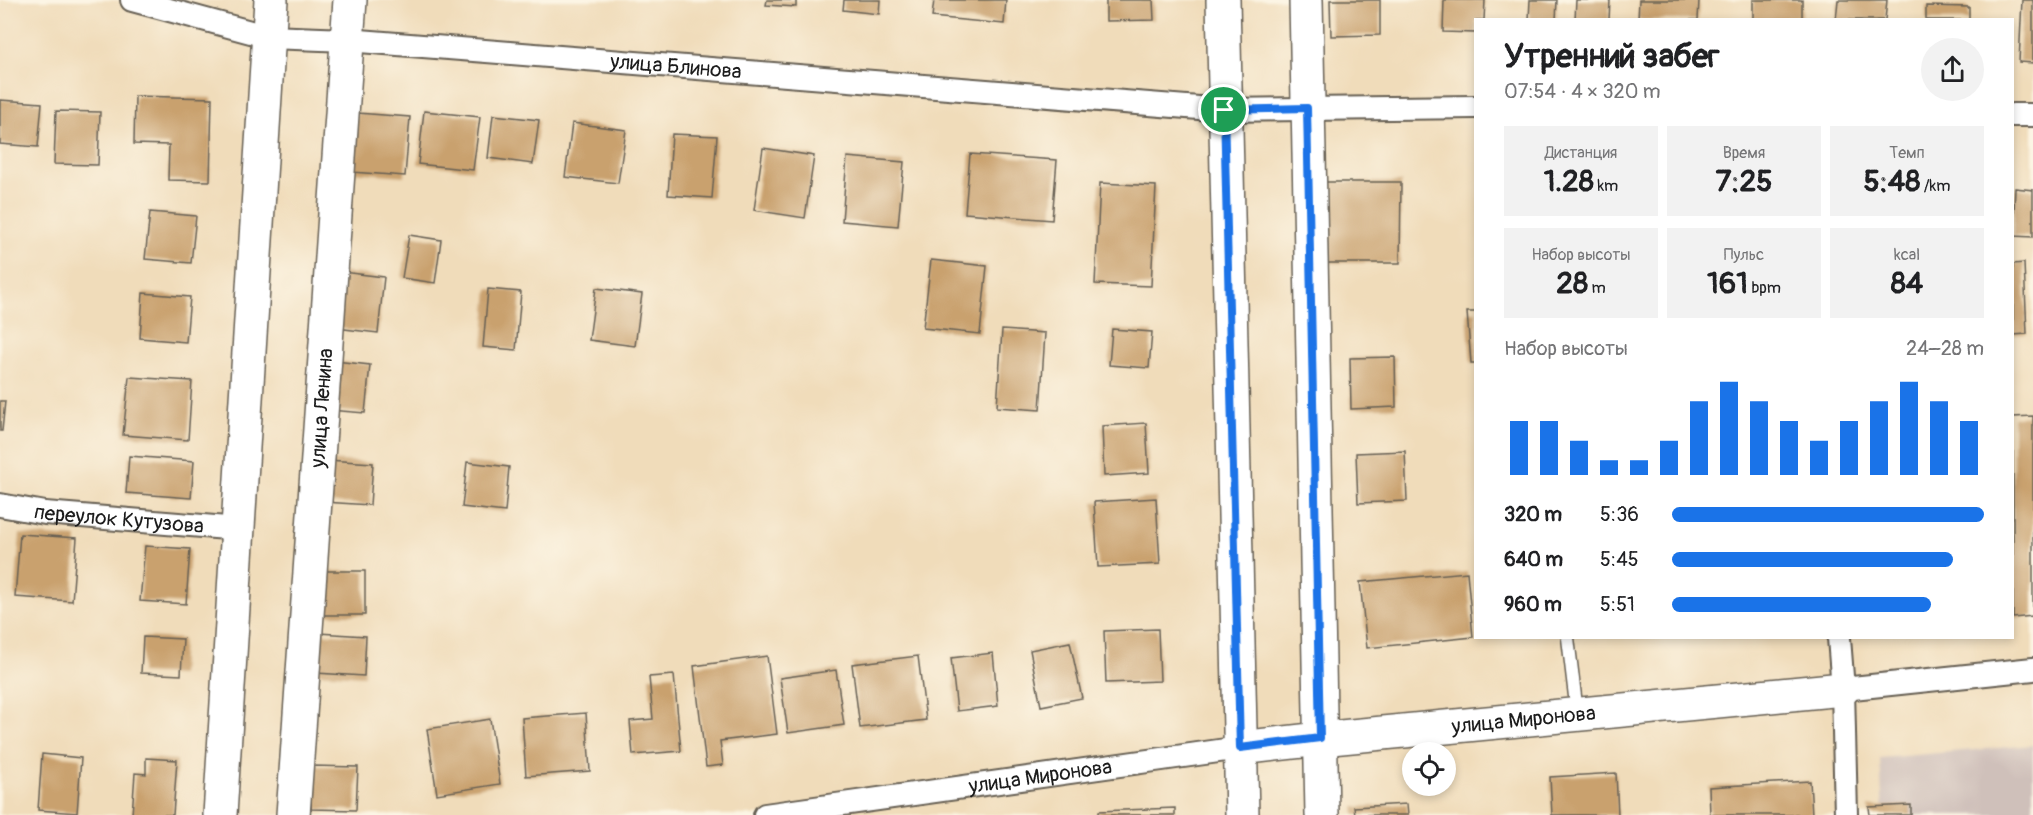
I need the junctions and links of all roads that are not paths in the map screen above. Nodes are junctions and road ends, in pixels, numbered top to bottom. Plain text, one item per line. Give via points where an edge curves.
1 (132, 0) edge
2 (271, 0) edge
3 (350, 0) edge
4 (1223, 0) edge
5 (1306, 0) edge
6 (268, 37) junction
7 (347, 40) junction
8 (1474, 107) edge
9 (1307, 108) junction
10 (1224, 110) junction
11 (2014, 115) edge
12 (2033, 116) edge
13 (0, 505) edge
14 (239, 529) junction
15 (1568, 639) edge
16 (1839, 639) edge
17 (2033, 669) edge
18 (1843, 689) junction
19 (1577, 714) junction
20 (1320, 738) junction
21 (1240, 748) junction
22 (220, 815) edge
23 (293, 815) edge
24 (765, 815) edge
25 (1242, 815) edge
26 (1322, 815) edge
27 (1846, 815) edge

1 - 6 street, улица Блинова
2 - 6 street
3 - 7 street, улица Ленина
4 - 10 street
5 - 9 street
6 - 7 street, улица Блинова
6 - 14 street
7 - 10 street, улица Блинова
7 - 23 street, улица Ленина
8 - 9 street
9 - 10 street, улица Блинова
9 - 20 street
10 - 21 street
11 - 12 street
13 - 14 street, переулок Кутузова via 45,513
14 - 22 street
15 - 19 lane
16 - 18 street
17 - 18 street, улица Миронова
18 - 19 street, улица Миронова
18 - 27 street
19 - 20 street, улица Миронова
20 - 21 street, улица Миронова
20 - 26 street
21 - 24 street, улица Миронова
21 - 25 street

